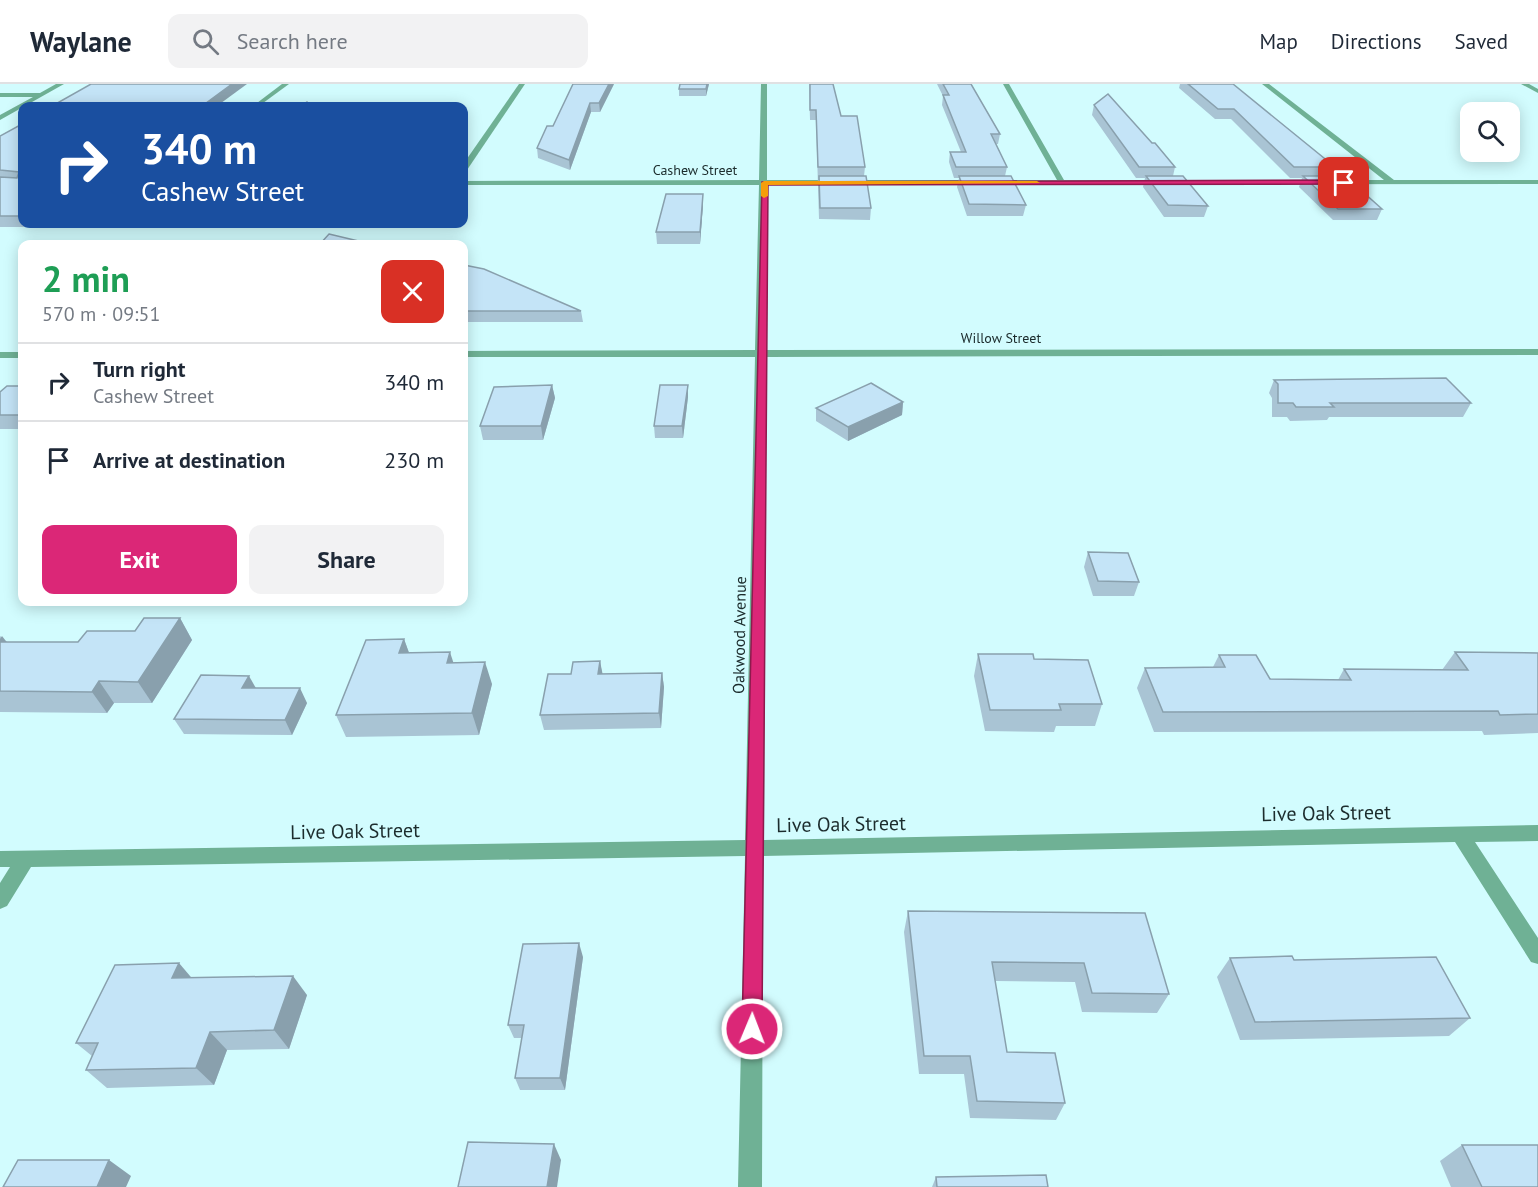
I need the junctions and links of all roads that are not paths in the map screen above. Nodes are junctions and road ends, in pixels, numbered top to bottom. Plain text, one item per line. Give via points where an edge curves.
1 (61, 84) edge
2 (286, 84) edge
3 (522, 84) edge
4 (764, 84) edge
5 (1006, 84) edge
6 (1265, 84) edge
7 (1524, 84) edge
8 (1538, 91) edge
9 (0, 95) edge
10 (42, 95) junction
11 (29, 102) edge
12 (261, 102) edge
13 (18, 108) edge
14 (0, 118) edge
15 (468, 162) edge
16 (1392, 182) junction
17 (1538, 182) edge
18 (468, 183) edge
19 (764, 183) junction
20 (1062, 183) junction
21 (1538, 352) edge
22 (468, 354) edge
23 (760, 354) junction
24 (0, 355) edge
25 (18, 355) edge
26 (1538, 832) edge
27 (1460, 833) junction
28 (754, 848) junction
29 (26, 858) junction
30 (0, 859) edge
31 (0, 900) edge
32 (1538, 955) edge
33 (750, 1187) edge

1 - 10 street
2 - 12 street
3 - 15 street
4 - 19 street, Oakwood Avenue
5 - 20 street
6 - 16 street
7 - 8 street
9 - 10 street
10 - 11 street
13 - 14 street
16 - 17 street, Cashew Street
16 - 20 street, Cashew Street
18 - 19 street, Cashew Street
19 - 20 street, Cashew Street
19 - 23 street, Oakwood Avenue
21 - 23 street, Willow Street
22 - 23 street, Willow Street
23 - 28 street, Oakwood Avenue
24 - 25 street
26 - 27 street, Live Oak Street
27 - 28 street, Live Oak Street
27 - 32 street
28 - 29 street, Live Oak Street
28 - 33 street, Oakwood Avenue
29 - 30 street, Live Oak Street
29 - 31 street

